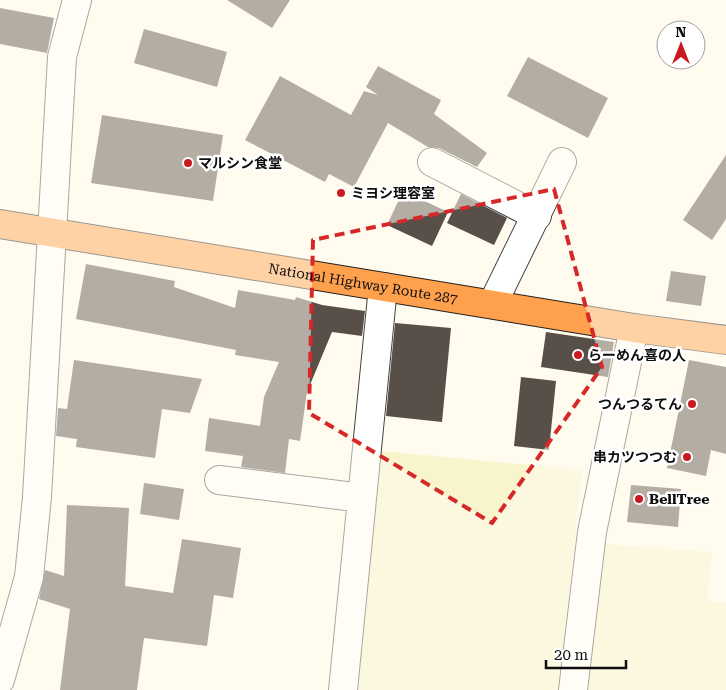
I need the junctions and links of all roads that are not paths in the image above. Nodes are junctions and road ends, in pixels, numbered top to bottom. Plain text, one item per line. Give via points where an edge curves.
1 (77, 0) edge
2 (432, 162) dead end
3 (562, 162) dead end
4 (537, 216) junction
5 (0, 224) edge
6 (51, 232) junction
7 (383, 287) junction
8 (493, 303) junction
9 (634, 328) junction
10 (726, 340) edge
11 (219, 480) dead end
12 (362, 498) junction
13 (0, 680) edge
14 (343, 690) edge
15 (573, 690) edge

1 - 6 street via 62,57
2 - 4 street
3 - 4 street
4 - 8 street
5 - 6 highway, National Highway Route 287
6 - 7 highway, National Highway Route 287
6 - 13 street via 37,497 29,577
7 - 8 highway, National Highway Route 287
7 - 12 street
8 - 9 highway, National Highway Route 287
9 - 10 highway, National Highway Route 287
9 - 15 street via 592,532
11 - 12 street
12 - 14 street

